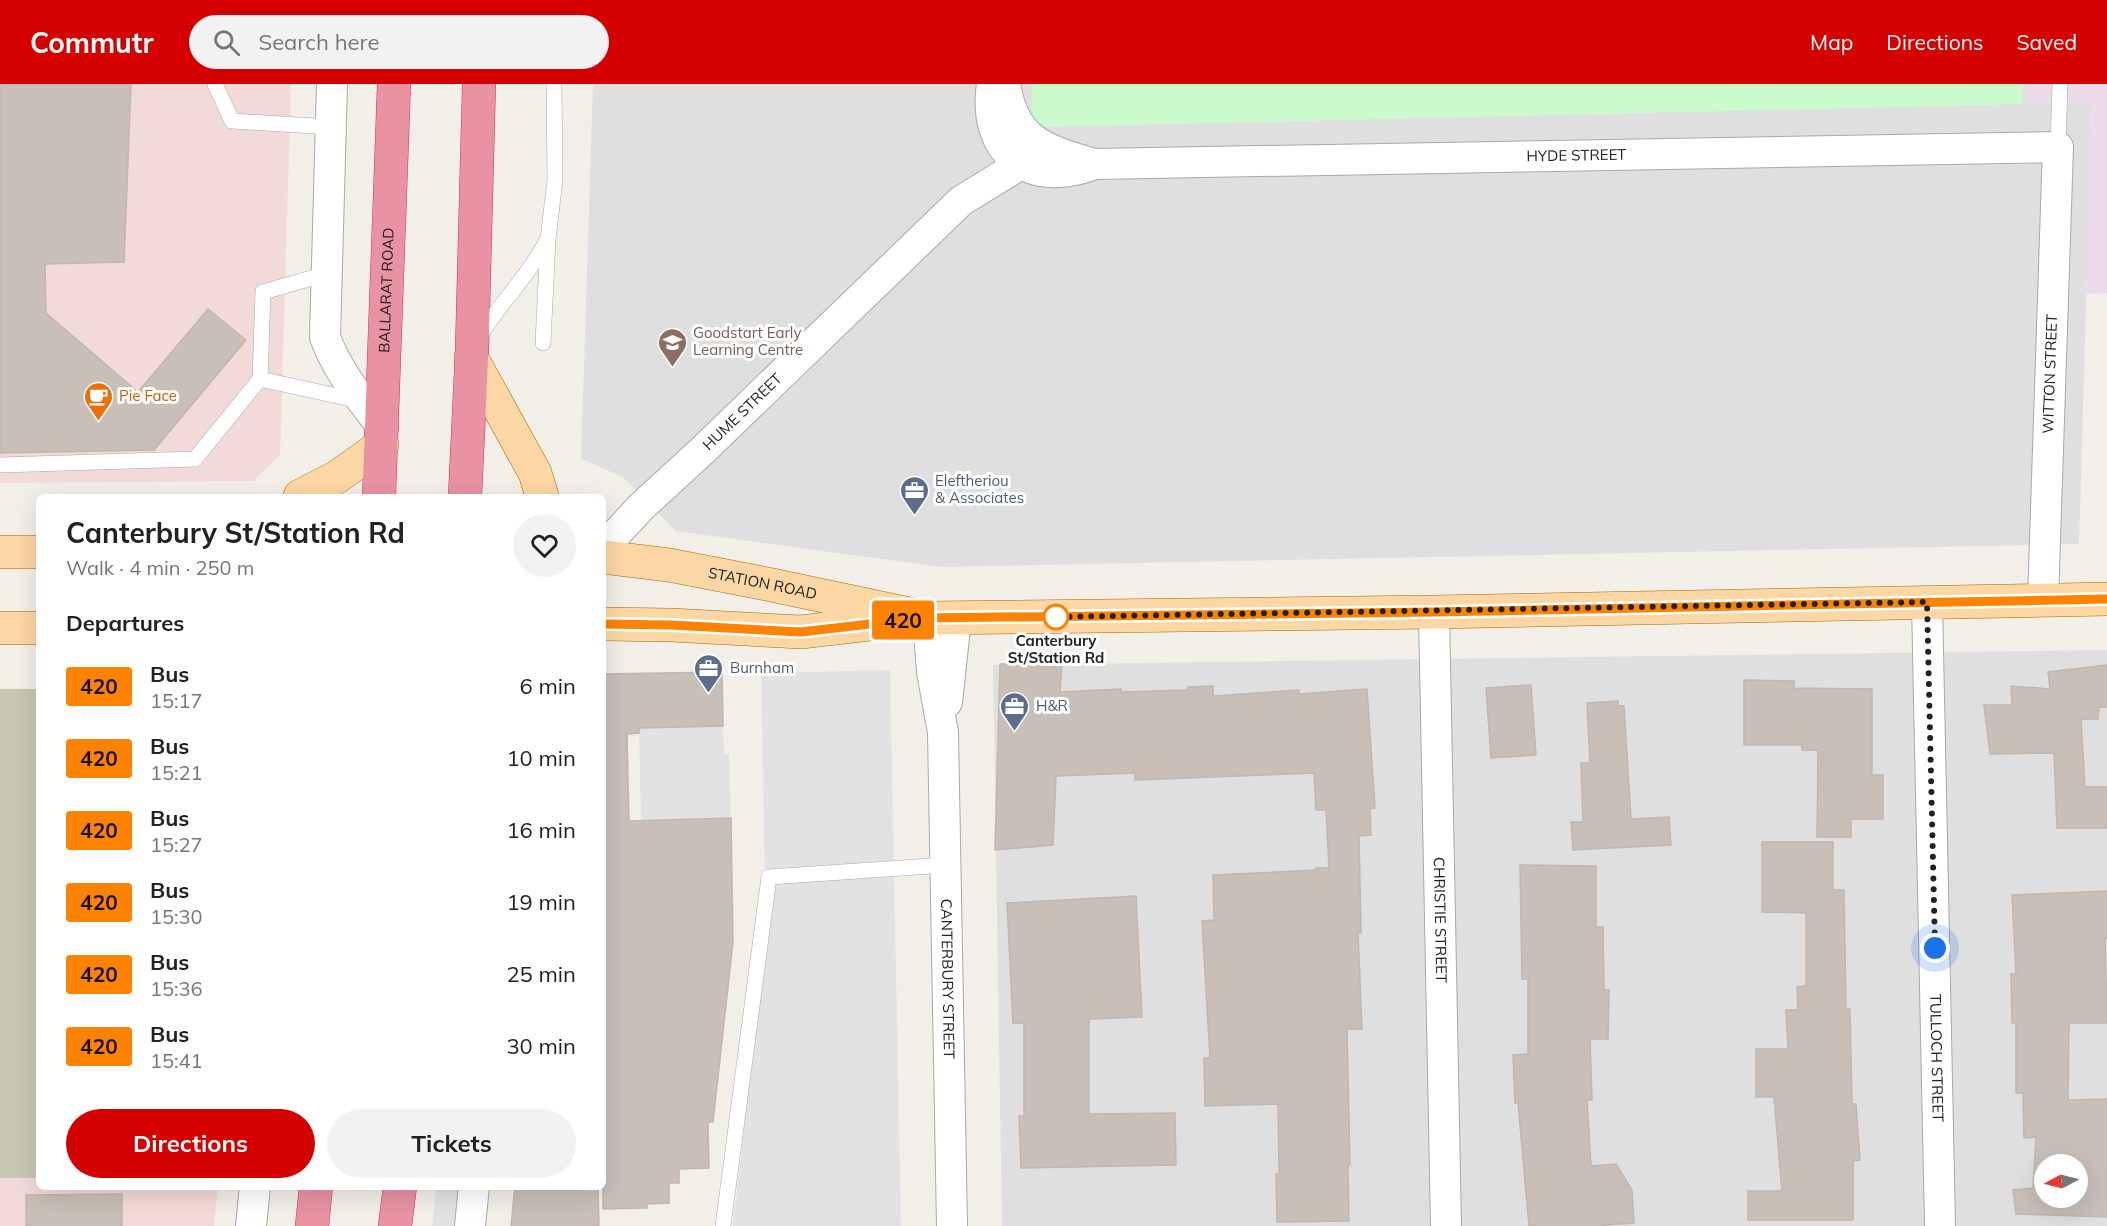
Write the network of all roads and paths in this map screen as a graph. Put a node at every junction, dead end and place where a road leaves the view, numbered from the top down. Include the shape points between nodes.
1 (215, 84) edge
2 (332, 84) edge
3 (394, 84) edge
4 (478, 84) edge
5 (555, 84) edge
6 (992, 84) edge
7 (1005, 84) edge
8 (2060, 84) edge
9 (331, 127) junction
10 (1027, 134) junction
11 (997, 138) junction
12 (2058, 147) junction
13 (1021, 164) junction
14 (1094, 164) junction
15 (961, 201) junction
16 (548, 239) junction
17 (326, 274) junction
18 (543, 343) dead end
19 (472, 353) junction
20 (261, 379) junction
21 (363, 402) junction
22 (382, 436) junction
23 (0, 465) edge
24 (304, 494) edge
25 (379, 494) edge
26 (465, 494) edge
27 (541, 494) edge
28 (606, 545) edge
29 (0, 552) edge
30 (36, 552) edge
31 (606, 556) edge
32 (2107, 599) edge
33 (2043, 600) junction
34 (1927, 602) junction
35 (1434, 612) junction
36 (935, 618) junction
37 (606, 624) edge
38 (0, 628) edge
39 (36, 628) edge
40 (945, 865) junction
41 (255, 1190) edge
42 (316, 1190) edge
43 (399, 1190) edge
44 (474, 1190) edge
45 (251, 1226) edge
46 (312, 1226) edge
47 (396, 1226) edge
48 (470, 1226) edge
49 (723, 1226) edge
50 (952, 1226) edge
51 (1446, 1226) edge
52 (1940, 1226) edge

1 - 9 lane via 232,122
2 - 9 street
3 - 22 highway, BALLARAT ROAD
4 - 19 highway
5 - 16 lane via 555,180
6 - 11 street via 990,117
7 - 10 street via 1014,114
8 - 12 lane
9 - 17 street
10 - 11 street
10 - 13 street
10 - 14 street, HYDE STREET via 1047,149
11 - 13 street
11 - 15 street, HUME STREET
12 - 14 street, HYDE STREET
12 - 33 street, WITTON STREET
13 - 14 street, HYDE STREET via 1052,173
13 - 15 street, HUME STREET
15 - 28 street, HUME STREET
16 - 18 lane
16 - 19 lane via 493,316
17 - 20 lane via 262,292
17 - 21 street via 325,337 332,356
19 - 26 highway
19 - 27 main road via 535,473
20 - 21 lane
20 - 23 lane via 195,459
21 - 22 street
22 - 24 main road via 336,477
22 - 25 highway, BALLARAT ROAD
29 - 30 main road
31 - 36 main road, STATION ROAD via 669,565
32 - 33 main road, STATION ROAD
33 - 34 main road, STATION ROAD
34 - 35 main road, STATION ROAD
34 - 52 street, TULLOCH STREET
35 - 36 main road, STATION ROAD
35 - 51 street, CHRISTIE STREET
36 - 37 main road, STATION ROAD via 801,632
36 - 40 street, CANTERBURY STREET via 951,671 943,732
38 - 39 main road
40 - 49 lane via 770,877
40 - 50 street, CANTERBURY STREET
41 - 45 street
42 - 46 highway
43 - 47 highway
44 - 48 street

